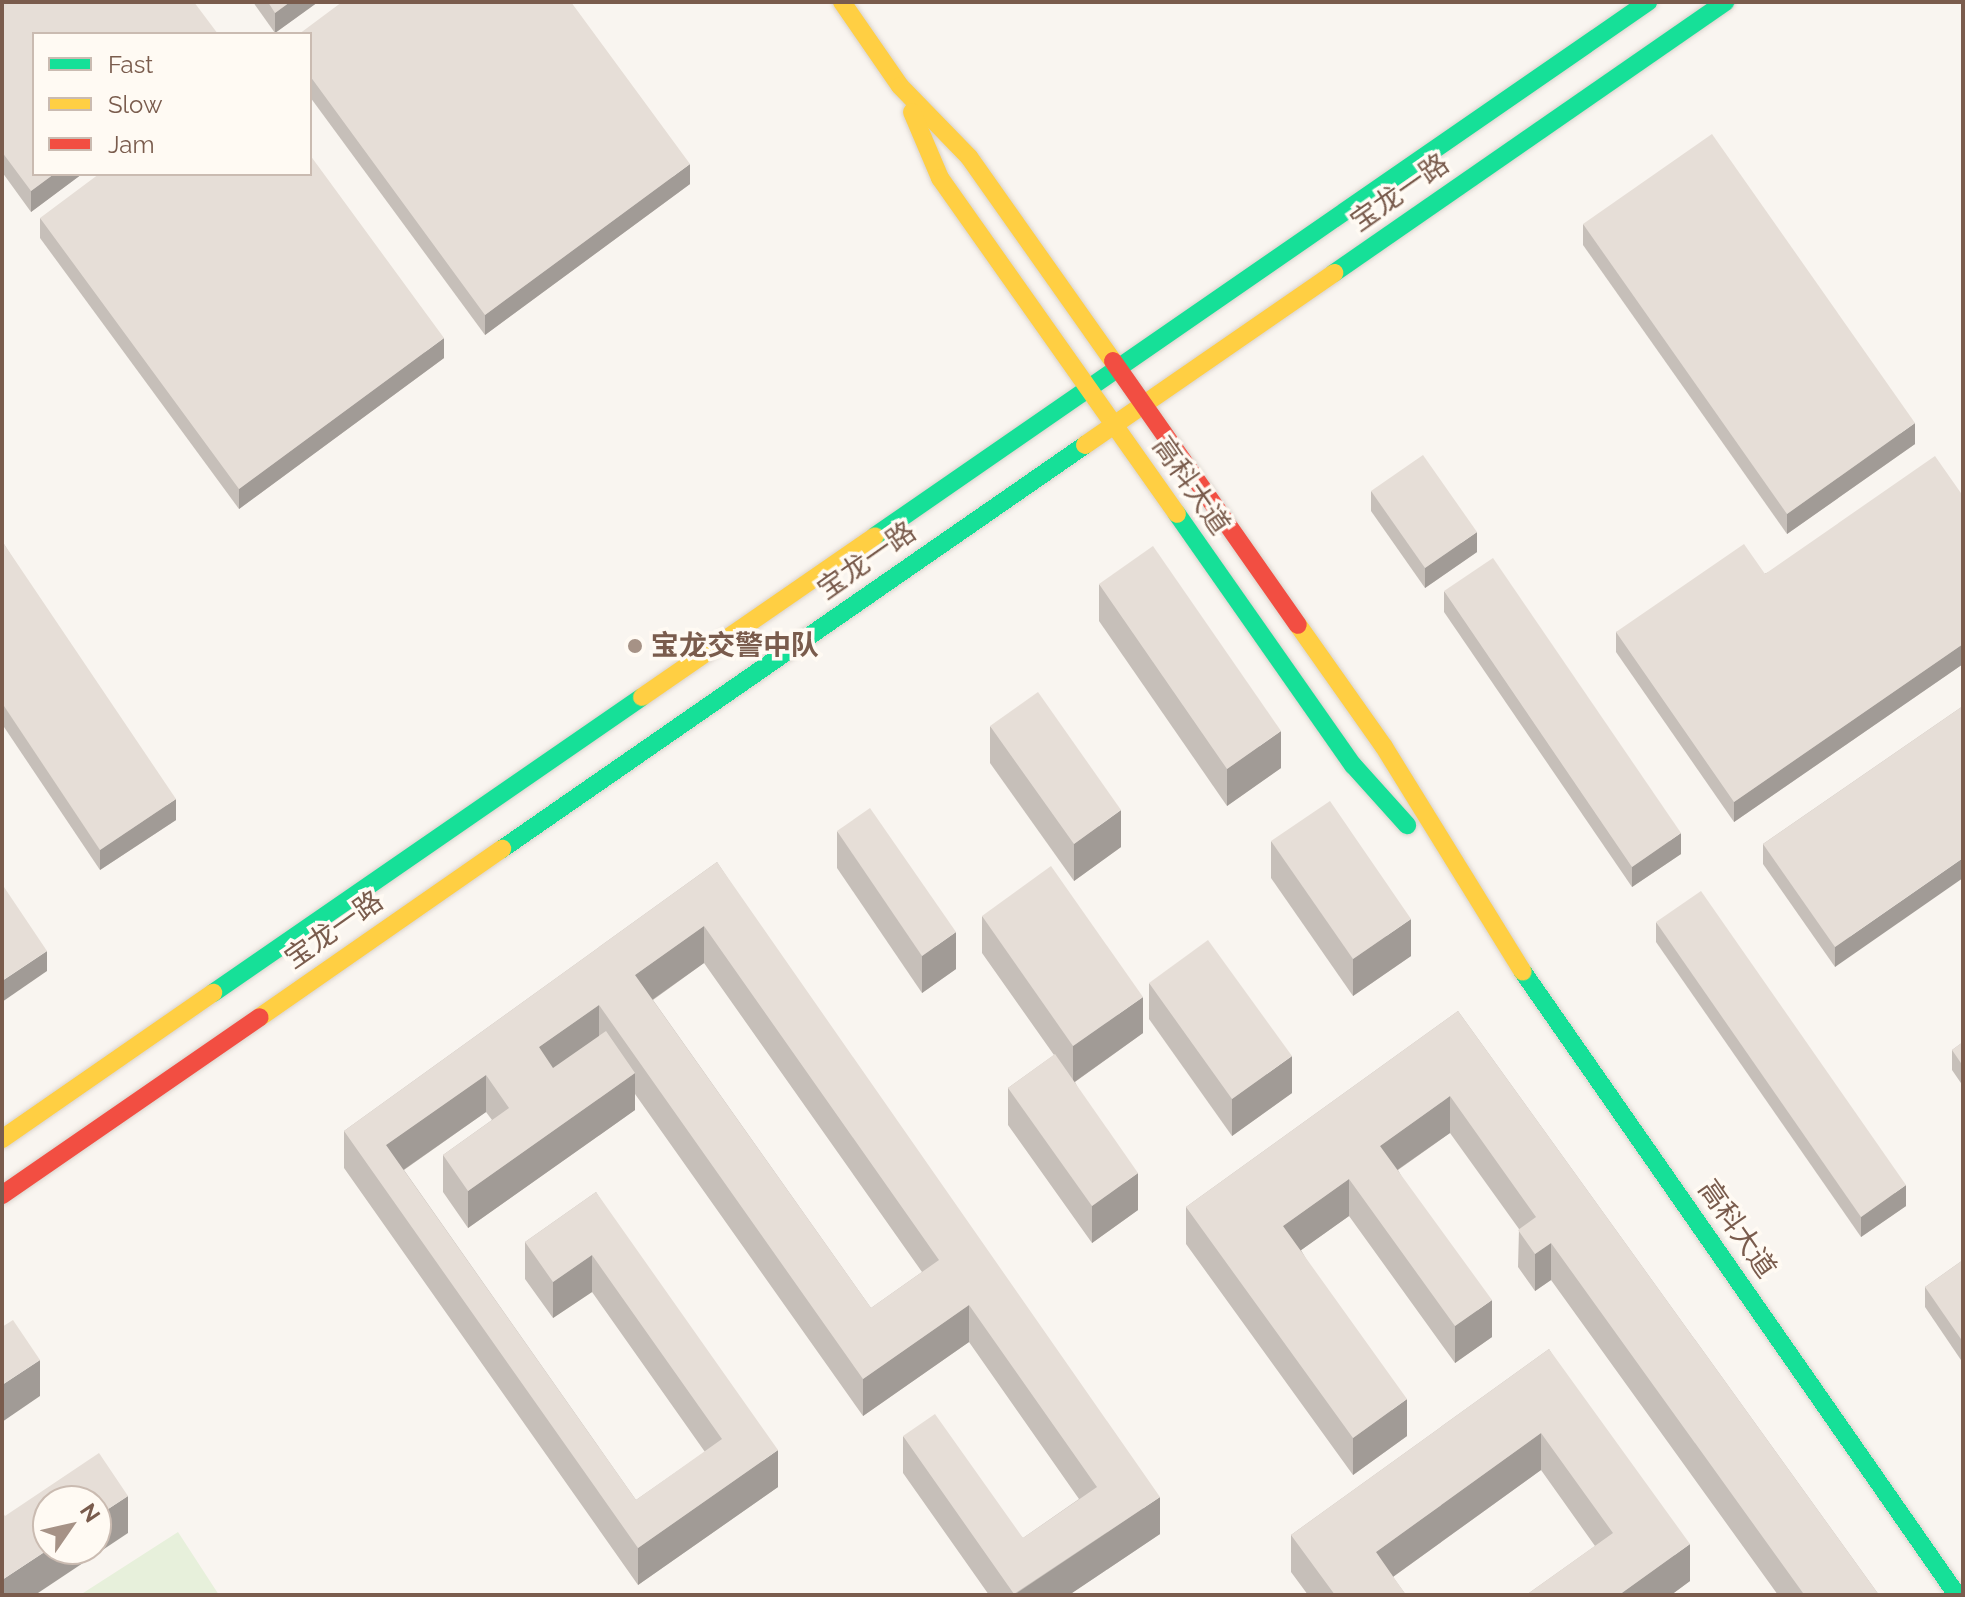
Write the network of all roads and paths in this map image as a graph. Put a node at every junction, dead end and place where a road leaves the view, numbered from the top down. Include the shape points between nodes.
1 (842, 2) edge
2 (1648, 2) edge
3 (1725, 2) edge
4 (900, 86) junction
5 (1117, 367) junction
6 (1088, 387) junction
7 (1143, 404) junction
8 (1114, 425) junction
9 (1470, 896) junction
10 (2, 1139) edge
11 (2, 1195) edge
12 (1957, 1595) edge

1 - 4 street, 高科大道
2 - 5 street, 宝龙一路
3 - 7 street, 宝龙一路
4 - 5 street, 高科大道 via 969,157
4 - 6 street, 高科大道 via 940,178
5 - 6 street, 宝龙一路
5 - 7 street, 高科大道
6 - 8 street, 高科大道
6 - 10 street, 宝龙一路
7 - 8 street, 宝龙一路
7 - 9 street, 高科大道 via 1384,747
8 - 9 street, 高科大道 via 1353,765
8 - 11 street, 宝龙一路
9 - 12 street, 高科大道

